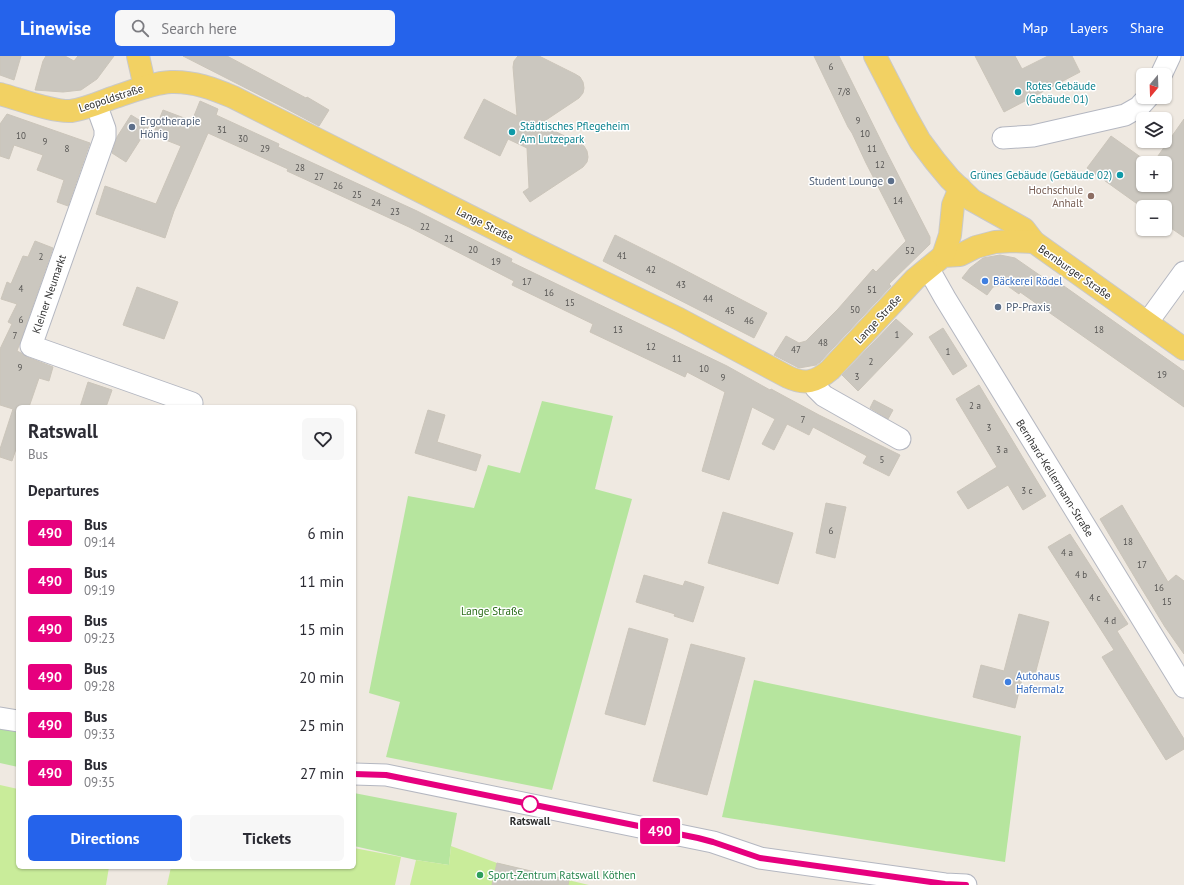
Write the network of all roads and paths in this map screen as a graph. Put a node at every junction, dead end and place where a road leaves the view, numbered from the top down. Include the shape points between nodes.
1 (138, 56) edge
2 (875, 56) edge
3 (1170, 56) edge
4 (1164, 68) edge
5 (149, 86) junction
6 (0, 94) edge
7 (96, 104) junction
8 (1140, 104) edge
9 (1003, 138) dead end
10 (960, 188) junction
11 (1034, 242) junction
12 (936, 262) junction
13 (1184, 272) edge
14 (1147, 323) junction
15 (1184, 349) edge
16 (812, 381) junction
17 (192, 402) dead end
18 (900, 439) dead end
19 (1184, 687) edge
20 (0, 718) edge
21 (16, 721) edge
22 (356, 774) edge
23 (966, 885) edge

1 - 5 main road
2 - 10 main road, Bernburger Straße via 920,141 935,162
3 - 4 street
5 - 7 main road, Leopoldstraße
5 - 16 main road, Lange Straße via 185,82 234,97 794,379
6 - 7 main road, Leopoldstraße via 62,110 77,110
7 - 17 street, Kleiner Neumarkt via 105,129 105,137 31,346
8 - 9 street via 1125,114 1033,136
10 - 11 main road, Bernburger Straße via 977,203 1024,230
10 - 12 main road via 953,205 950,235
11 - 12 main road via 995,242
11 - 14 main road, Bernburger Straße
12 - 16 main road, Lange Straße via 915,278 830,370
12 - 19 street, Bernhard-Kellermann-Straße via 949,305
13 - 14 street
14 - 15 main road, Bernburger Straße
16 - 18 street via 824,396
20 - 21 street
22 - 23 street via 386,775 698,838 760,858

